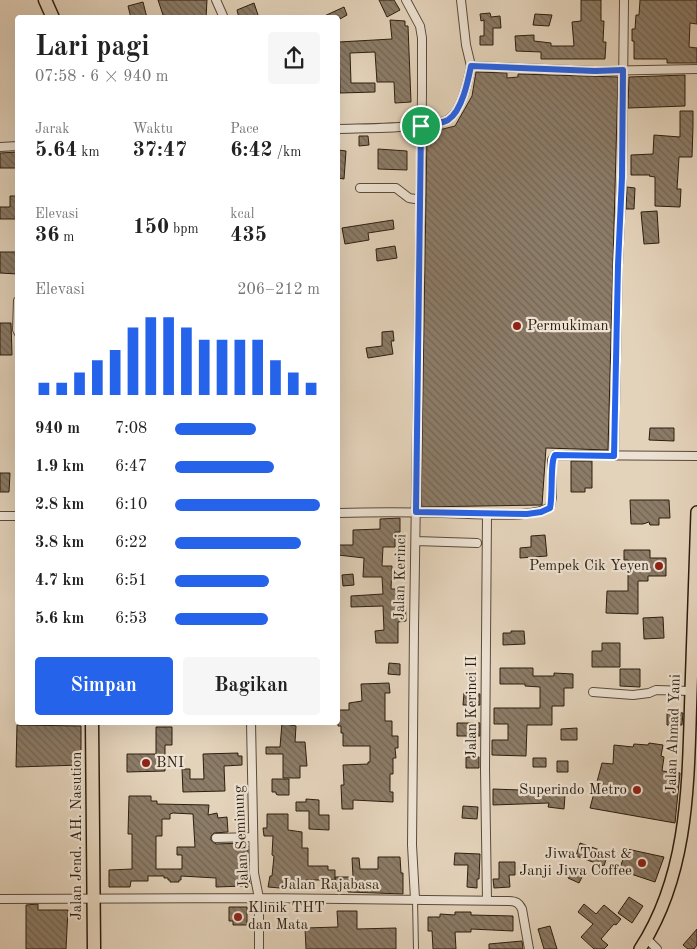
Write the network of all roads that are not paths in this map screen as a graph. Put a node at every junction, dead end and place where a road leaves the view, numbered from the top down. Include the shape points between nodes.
1 (44, 0) edge
2 (216, 0) edge
3 (406, 0) edge
4 (461, 0) edge
5 (624, 0) edge
6 (52, 15) edge
7 (223, 15) edge
8 (471, 66) junction
9 (623, 70) junction
10 (697, 70) edge
11 (421, 126) junction
12 (340, 129) edge
13 (15, 146) edge
14 (0, 147) edge
15 (360, 188) dead end
16 (421, 200) junction
17 (614, 456) junction
18 (697, 456) edge
19 (416, 512) junction
20 (697, 512) edge
21 (340, 513) edge
22 (487, 514) junction
23 (0, 516) edge
24 (15, 516) edge
25 (416, 541) junction
26 (477, 542) dead end
27 (691, 691) junction
28 (593, 692) dead end
29 (92, 725) edge
30 (252, 725) edge
31 (216, 838) dead end
32 (253, 838) junction
33 (259, 898) junction
34 (0, 899) edge
35 (94, 899) junction
36 (415, 899) junction
37 (487, 900) junction
38 (643, 944) edge
39 (94, 949) edge
40 (259, 949) edge
41 (416, 949) edge
42 (529, 949) edge
43 (657, 949) edge

1 - 6 highway
2 - 7 street
3 - 11 street, Jalan Kerinci via 420,26 422,38
4 - 8 street
5 - 9 street
8 - 9 street
8 - 11 street via 467,86 453,115 447,120
9 - 10 street
9 - 17 street
11 - 12 street
11 - 16 street, Jalan Kerinci
13 - 14 street
15 - 16 street via 396,188 409,198
16 - 19 street, Jalan Kerinci
17 - 18 street
17 - 22 street via 555,455 552,460 550,508 527,514
19 - 21 street
19 - 22 street
19 - 25 street, Jalan Kerinci
20 - 27 main road, Jalan Ahmad Yani
22 - 37 street, Jalan Kerinci II
23 - 24 street
25 - 26 street
25 - 36 street, Jalan Kerinci via 412,845
27 - 28 street via 656,690 633,695
27 - 38 main road, Jalan Ahmad Yani via 686,806 680,847 660,916
29 - 35 highway, Jalan Jend. AH. Nasution
30 - 32 street, Jalan Seminung
31 - 32 street
32 - 33 street, Jalan Seminung
33 - 35 street, Jalan Rajabasa
33 - 36 street, Jalan Rajabasa
33 - 40 street, Jalan Seminung
34 - 35 street, Jalan Rajabasa
35 - 39 highway, Jalan Jend. AH. Nasution
36 - 37 street, Jalan Rajabasa
36 - 41 lane, Jalan Kerinci
37 - 42 street, Jalan Rajabasa via 520,904
38 - 43 street

